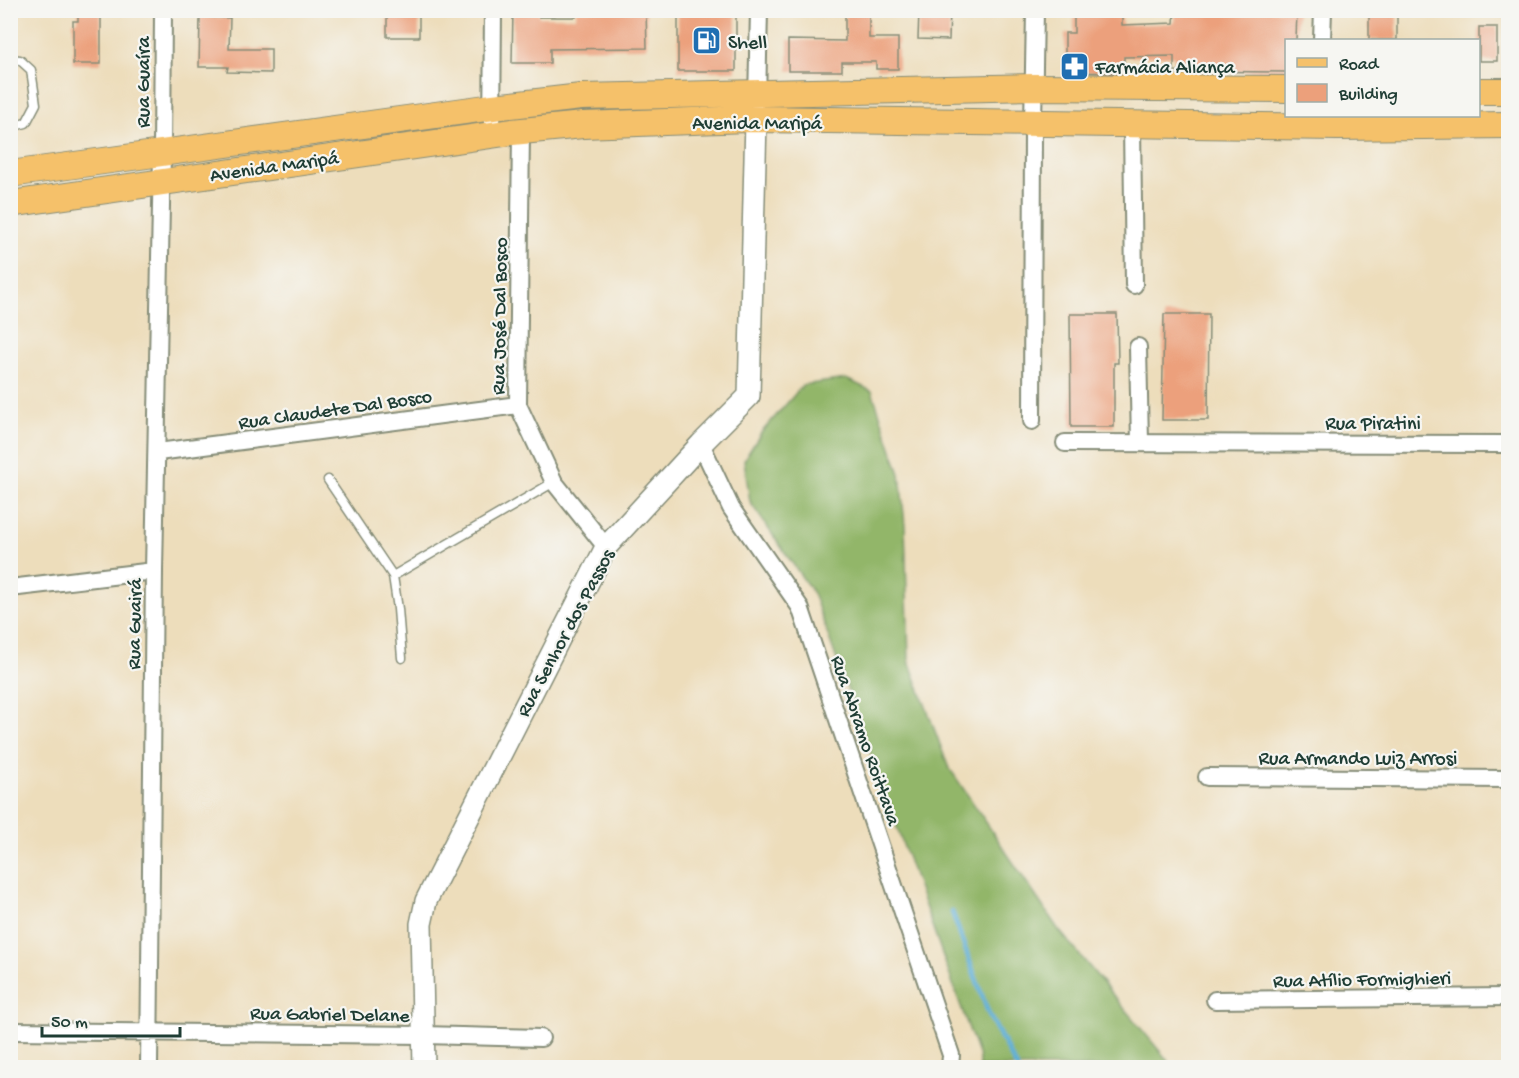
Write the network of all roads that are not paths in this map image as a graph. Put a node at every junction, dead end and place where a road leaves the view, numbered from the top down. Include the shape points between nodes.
1 (163, 10) edge
2 (493, 10) edge
3 (759, 10) edge
4 (1035, 10) edge
5 (1323, 10) edge
6 (1322, 39) edge
7 (10, 59) edge
8 (1033, 87) junction
9 (1285, 89) edge
10 (1480, 91) edge
11 (758, 92) junction
12 (1509, 92) edge
13 (521, 104) junction
14 (481, 109) junction
15 (756, 120) junction
16 (1319, 121) edge
17 (1032, 124) junction
18 (1132, 124) junction
19 (1509, 125) edge
20 (10, 127) edge
21 (521, 131) junction
22 (481, 136) junction
23 (162, 153) junction
24 (10, 174) edge
25 (162, 181) junction
26 (10, 204) edge
27 (1134, 285) dead end
28 (1138, 347) dead end
29 (518, 405) junction
30 (1032, 421) dead end
31 (1065, 443) dead end
32 (1140, 443) junction
33 (701, 444) junction
34 (1509, 444) edge
35 (158, 452) junction
36 (328, 480) dead end
37 (554, 482) junction
38 (606, 547) junction
39 (154, 571) junction
40 (393, 576) junction
41 (10, 588) edge
42 (402, 658) dead end
43 (1207, 777) dead end
44 (1509, 779) edge
45 (1509, 997) edge
46 (1215, 1000) dead end
47 (10, 1031) edge
48 (149, 1032) junction
49 (424, 1035) junction
50 (541, 1038) dead end
51 (149, 1068) edge
52 (424, 1068) edge
53 (950, 1068) edge

1 - 23 street, Rua Guaíra
2 - 14 street
3 - 11 street
4 - 8 street
5 - 6 street
7 - 20 lane via 20,60 31,70 36,104 26,123
8 - 9 main road, Avenida Maripá
8 - 11 main road, Avenida Maripá
8 - 17 main road via 1023,95 1023,108
10 - 12 main road
11 - 13 main road, Avenida Maripá via 581,97
11 - 15 main road via 742,104 743,112
11 - 15 main road via 772,100 771,112
13 - 14 main road, Avenida Maripá
13 - 21 main road via 514,112 514,122
14 - 22 main road
14 - 23 main road, Avenida Maripá
15 - 17 main road, Avenida Maripá
15 - 21 main road, Avenida Maripá via 583,125
15 - 33 street, Rua Senhor dos Passos via 749,396
16 - 18 main road, Avenida Maripá
16 - 19 main road, Avenida Maripá
17 - 18 main road, Avenida Maripá
17 - 30 street
18 - 27 street
21 - 22 main road, Avenida Maripá
21 - 29 street, Rua José Dal Bosco
22 - 25 main road, Avenida Maripá
23 - 24 main road, Avenida Maripá
23 - 25 street, Rua Guaíra
25 - 26 main road, Avenida Maripá
25 - 35 street, Rua Guairá
28 - 32 street
29 - 35 street, Rua Claudete Dal Bosco
29 - 37 street, Rua José Dal Bosco
31 - 32 street, Rua Piratini
32 - 34 street, Rua Piratini
33 - 38 street, Rua Senhor dos Passos
33 - 53 street, Rua Abramo Roittava via 731,508 800,606 951,1055
35 - 39 street, Rua Guairá
36 - 40 lane
37 - 38 street, Rua José Dal Bosco
37 - 40 lane
38 - 49 street, Rua Senhor dos Passos via 426,901 421,924
39 - 41 street
39 - 48 street, Rua Guairá
40 - 42 lane
43 - 44 street, Rua Armando Luiz Arrosi
45 - 46 street, Rua Atílio Formighieri
47 - 48 street, Rua Gabriel Delane
48 - 49 street, Rua Gabriel Delane
48 - 51 street, Rua Guairá
49 - 50 street, Rua Gabriel Delane
49 - 52 street, Rua Senhor dos Passos

